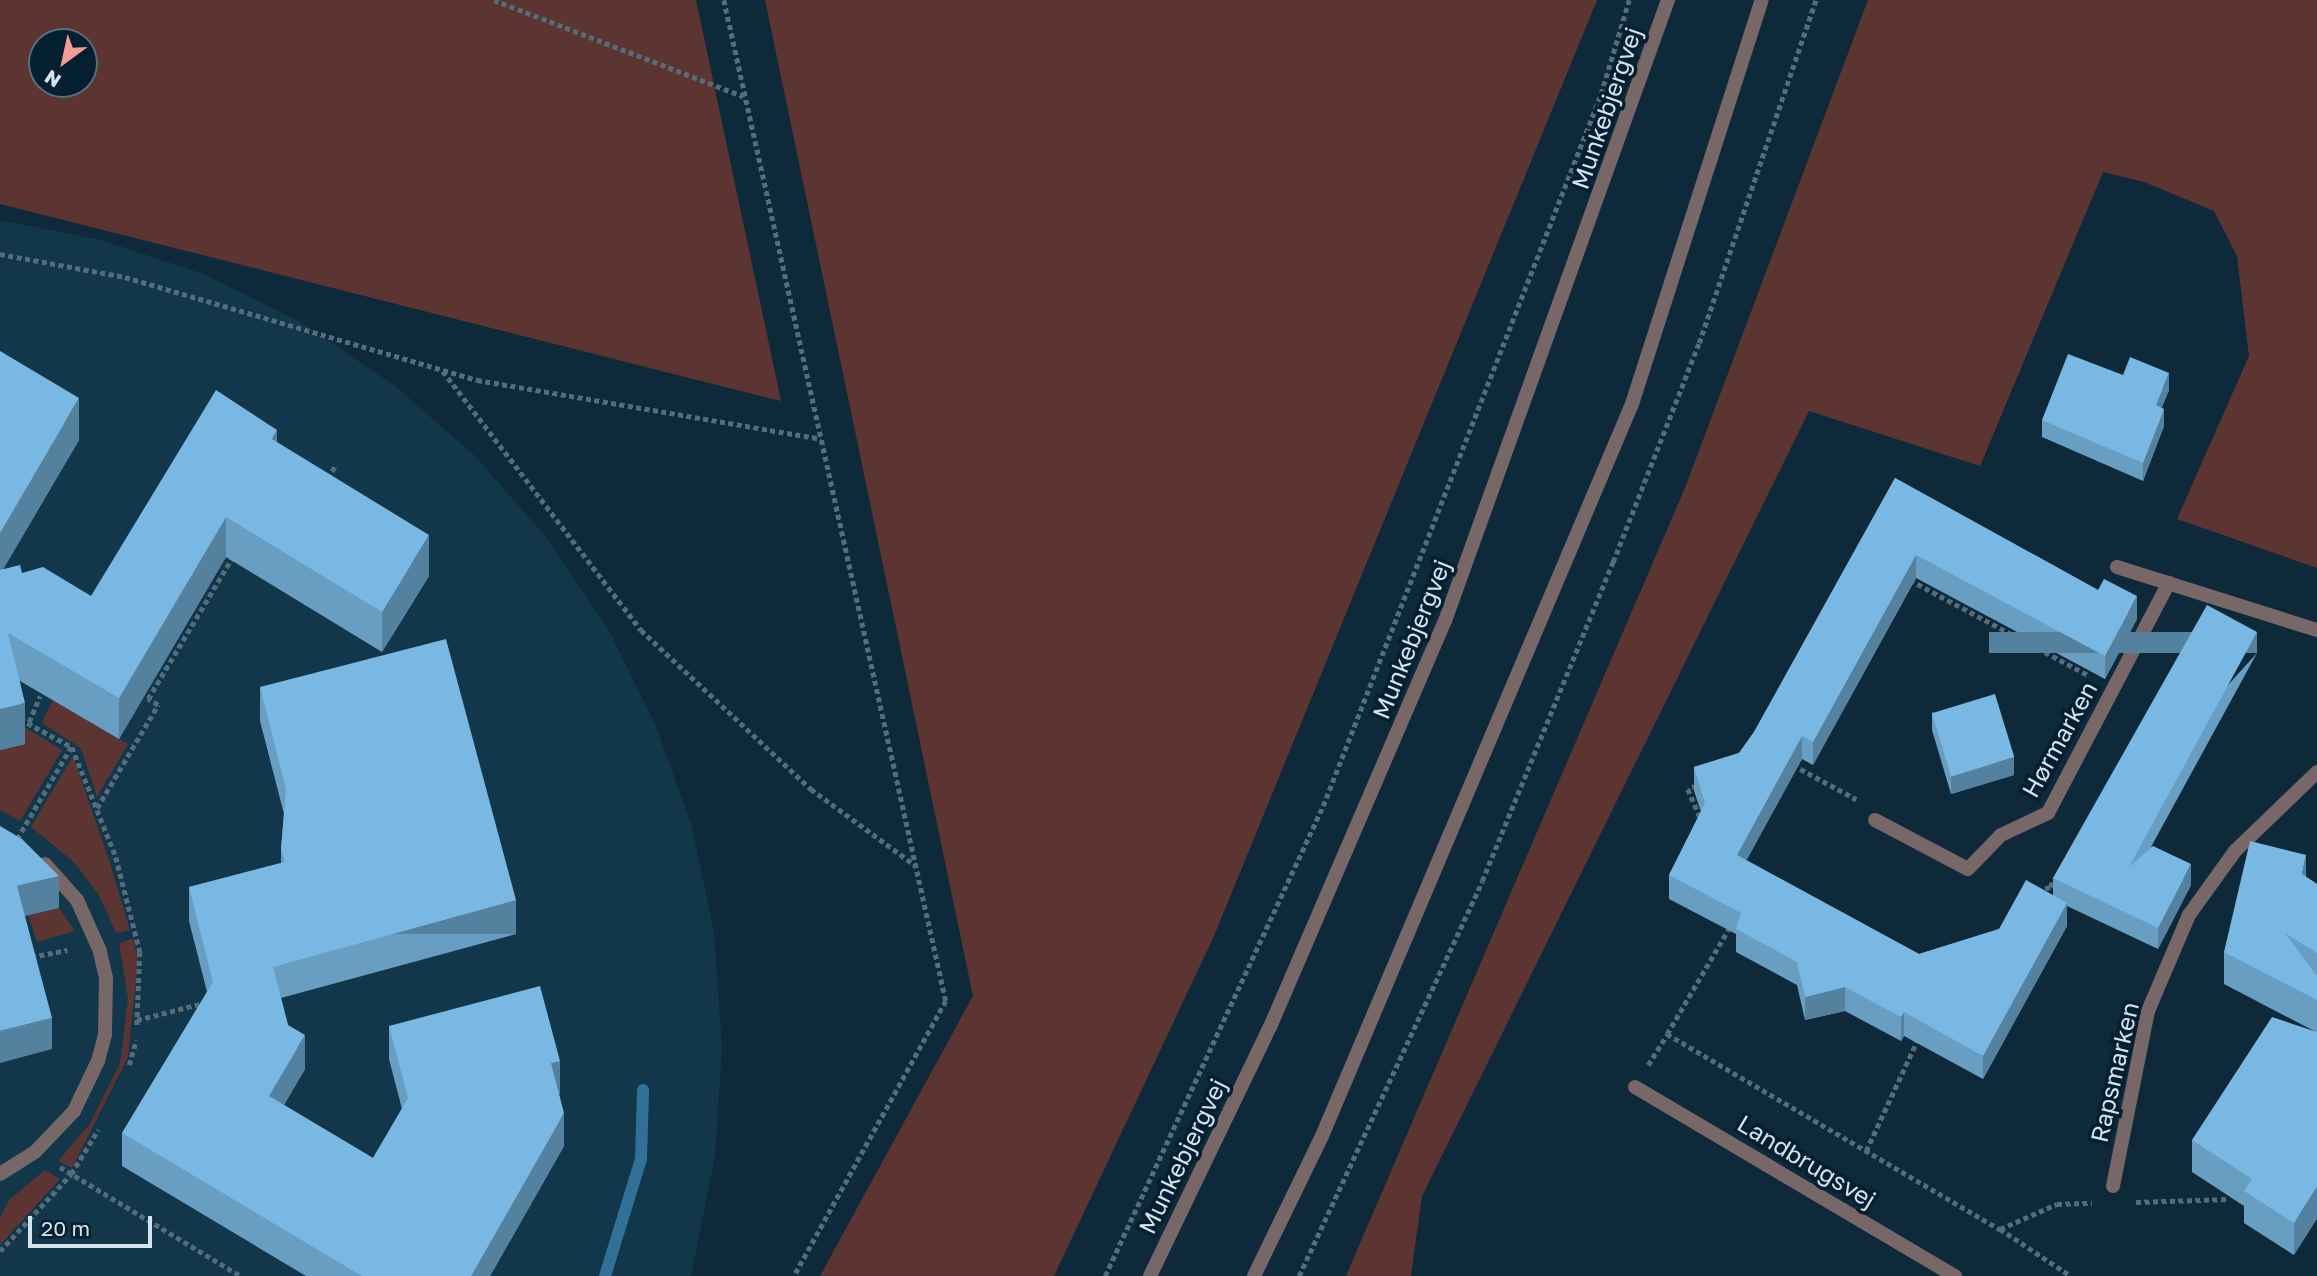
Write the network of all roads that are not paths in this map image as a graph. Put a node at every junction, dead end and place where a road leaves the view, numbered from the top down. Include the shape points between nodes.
1 (1668, 0) edge
2 (1762, 0) edge
3 (2117, 567) dead end
4 (2169, 583) junction
5 (2317, 630) edge
6 (2317, 772) edge
7 (1875, 820) road end
8 (16, 841) edge
9 (1634, 1087) road end
10 (0, 1174) edge
11 (2113, 1186) dead end
12 (1150, 1276) edge
13 (1254, 1276) edge
14 (1955, 1276) edge

1 - 12 street, Munkebjergvej via 1445,621 1270,1027
2 - 13 street via 1632,404 1322,1136
3 - 4 street
4 - 5 street
4 - 7 street, Hørmarken via 2048,813 2001,835 1968,869
6 - 11 street, Rapsmarken via 2235,851 2189,915 2148,1011
8 - 10 street via 40,858 77,900 97,942 106,978 105,1034 98,1061 74,1111 35,1152
9 - 14 street, Landbrugsvej

